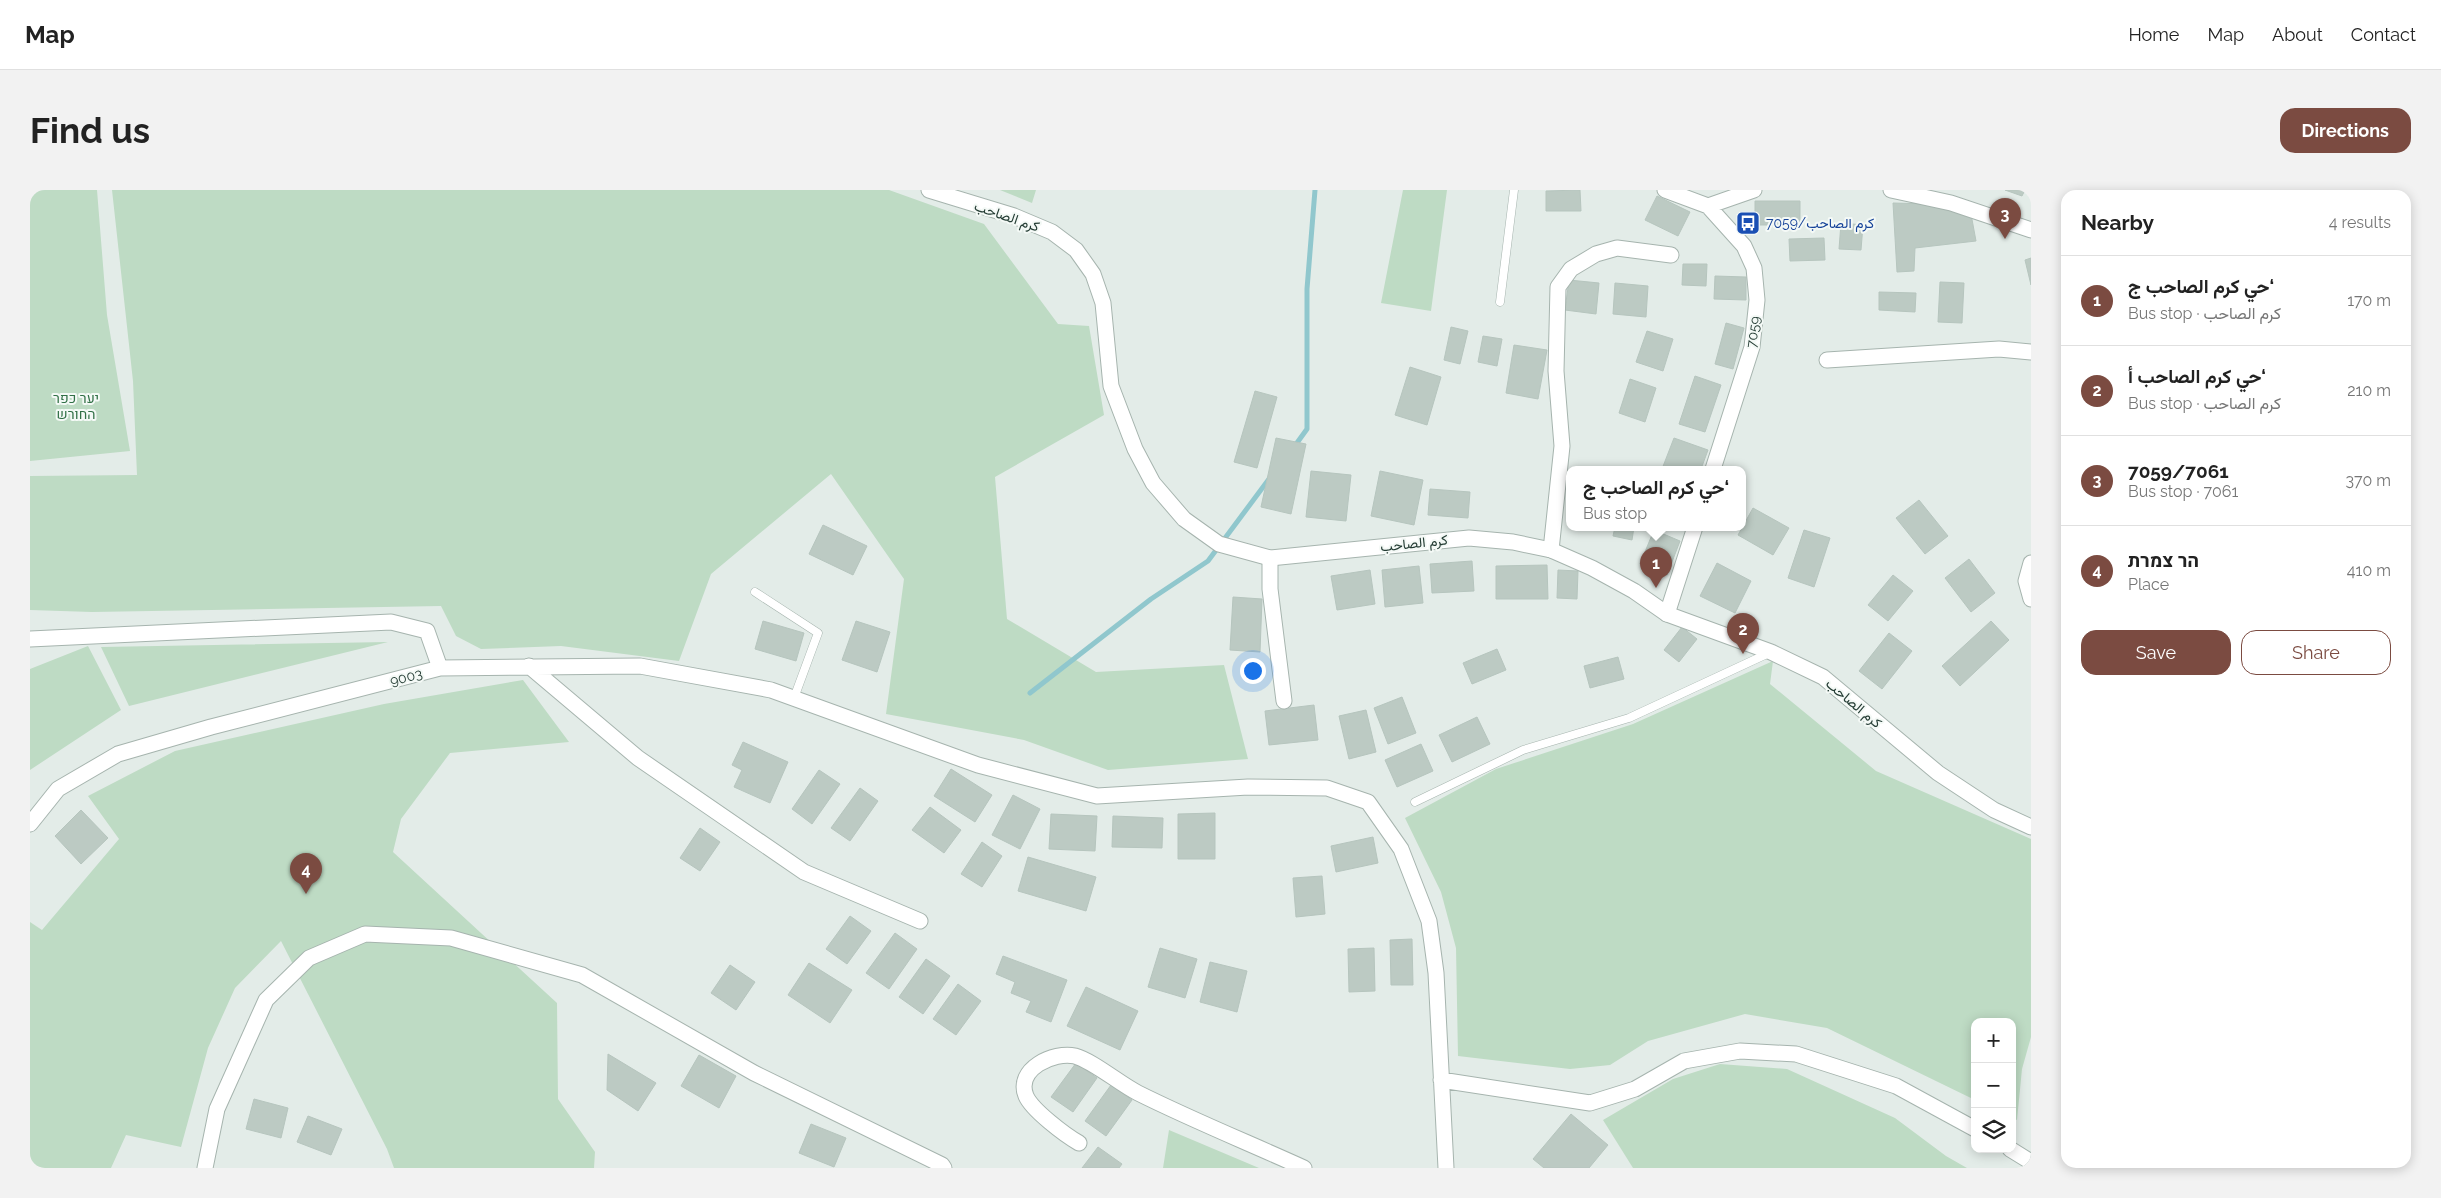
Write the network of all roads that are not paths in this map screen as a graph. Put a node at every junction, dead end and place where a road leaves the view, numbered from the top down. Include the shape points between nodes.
1 (929, 190) edge
2 (1514, 190) edge
3 (1664, 190) edge
4 (1754, 190) edge
5 (1891, 190) edge
6 (1708, 206) junction
7 (2031, 230) edge
8 (1671, 255) dead end
9 (1500, 302) dead end
10 (2031, 352) edge
11 (1827, 360) dead end
12 (1714, 466) edge
13 (1694, 531) edge
14 (1551, 550) junction
15 (1270, 558) junction
16 (2031, 563) edge
17 (755, 592) dead end
18 (2031, 599) edge
19 (1667, 614) junction
20 (30, 639) edge
21 (1771, 652) junction
22 (529, 666) junction
23 (440, 668) junction
24 (794, 698) junction
25 (1284, 700) dead end
26 (1415, 802) dead end
27 (30, 824) edge
28 (2031, 827) edge
29 (920, 921) dead end
30 (1441, 1080) junction
31 (1971, 1127) edge
32 (1079, 1144) dead end
33 (2016, 1153) edge
34 (2031, 1162) edge
35 (204, 1168) edge
36 (944, 1168) edge
37 (1304, 1168) edge
38 (1446, 1168) edge

1 - 15 street, كرم الصاحب via 1014,216 1052,232 1076,250 1093,274 1103,302 1111,386 1135,449 1153,484 1184,519 1218,544
2 - 9 lane
3 - 6 street
4 - 6 street
5 - 7 street via 1950,203
6 - 12 street, 7059 via 1744,246 1754,268 1757,300 1752,347
8 - 14 street via 1617,248 1596,254 1571,268 1558,287 1556,371 1562,446
10 - 11 street via 1999,349
13 - 19 street
14 - 15 street, كرم الصاحب via 1469,538
14 - 19 street, كرم الصاحب via 1634,591
15 - 25 street via 1270,590
16 - 18 street via 2026,581
17 - 24 lane via 818,633
19 - 21 street, كرم الصاحب
20 - 23 street, 9003 via 390,622 428,631
21 - 26 lane via 1629,718 1523,750
21 - 28 street, كرم الصاحب via 1823,677 1938,773 1994,810
22 - 23 street
22 - 24 street via 640,666 771,690
22 - 29 street via 638,758 804,872
23 - 27 street, 9003 via 118,754 58,789
24 - 30 street via 978,765 1097,796 1248,787 1328,788 1368,802 1401,849 1429,921 1436,973
30 - 31 street via 1590,1103 1635,1089 1684,1061 1740,1050 1796,1054 1896,1086
30 - 38 street
32 - 37 street via 1061,1132 1024,1094 1029,1074 1046,1058 1062,1054 1077,1057 1137,1093
33 - 34 street
35 - 36 street via 217,1109 266,1000 309,958 365,934 451,938 582,975 754,1073

